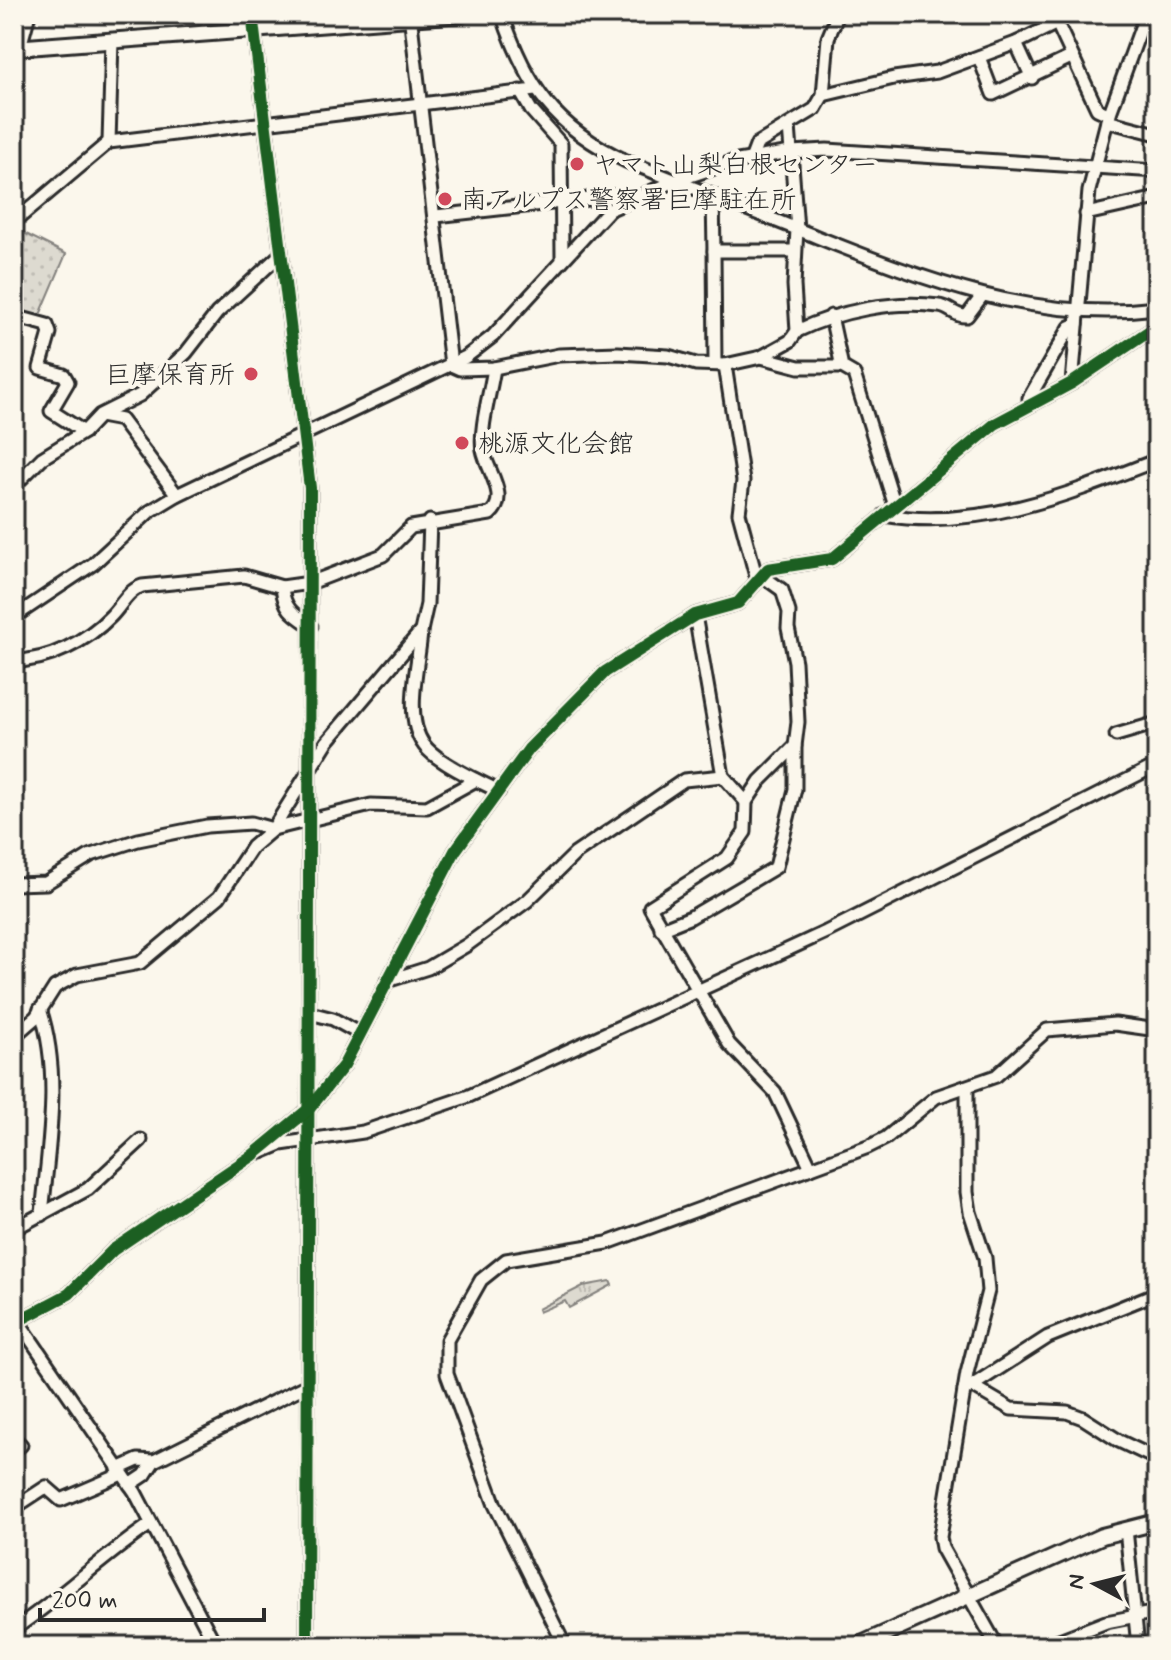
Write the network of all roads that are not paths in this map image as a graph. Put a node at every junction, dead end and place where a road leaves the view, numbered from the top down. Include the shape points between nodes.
1 (29, 14) edge
2 (462, 14) edge
3 (502, 14) edge
4 (838, 14) edge
5 (1152, 15) edge
6 (410, 16) edge
7 (1059, 18) edge
8 (253, 22) edge
9 (112, 40) junction
10 (1016, 43) junction
11 (17, 48) edge
12 (979, 57) junction
13 (1071, 57) junction
14 (1032, 78) junction
15 (535, 90) junction
16 (520, 91) junction
17 (823, 95) junction
18 (420, 101) junction
19 (1108, 118) junction
20 (264, 121) junction
21 (789, 126) junction
22 (1157, 134) edge
23 (109, 142) junction
24 (791, 152) junction
25 (752, 157) junction
26 (1095, 167) junction
27 (1157, 171) edge
28 (675, 181) junction
29 (713, 197) junction
30 (1157, 198) edge
31 (625, 200) junction
32 (564, 201) junction
33 (1086, 214) junction
34 (436, 216) junction
35 (14, 222) edge
36 (797, 229) junction
37 (714, 251) junction
38 (795, 251) junction
39 (281, 254) junction
40 (562, 258) junction
41 (982, 296) junction
42 (1157, 308) edge
43 (1078, 309) junction
44 (14, 316) edge
45 (831, 316) junction
46 (1077, 324) junction
47 (1157, 326) edge
48 (797, 331) junction
49 (761, 357) junction
50 (451, 365) junction
51 (720, 365) junction
52 (842, 367) junction
53 (494, 368) junction
54 (1072, 383) junction
55 (1029, 404) junction
56 (100, 415) junction
57 (84, 432) junction
58 (305, 435) junction
59 (1157, 460) edge
60 (14, 486) edge
61 (177, 495) junction
62 (895, 506) junction
63 (884, 515) junction
64 (430, 521) junction
65 (759, 577) junction
66 (310, 583) junction
67 (282, 587) junction
68 (695, 615) junction
69 (14, 617) edge
70 (311, 626) junction
71 (421, 631) junction
72 (14, 661) edge
73 (1157, 723) edge
74 (1116, 735) dead end
75 (795, 746) junction
76 (1157, 765) edge
77 (310, 766) junction
78 (723, 776) junction
79 (476, 780) junction
80 (499, 791) junction
81 (746, 802) junction
82 (311, 818) junction
83 (273, 829) junction
84 (14, 884) edge
85 (661, 929) junction
86 (387, 981) junction
87 (701, 990) junction
88 (40, 1009) junction
89 (310, 1013) junction
90 (1157, 1030) edge
91 (360, 1034) junction
92 (14, 1036) edge
93 (967, 1088) junction
94 (309, 1109) junction
95 (141, 1140) dead end
96 (308, 1141) junction
97 (252, 1156) junction
98 (811, 1168) junction
99 (42, 1215) junction
100 (14, 1229) edge
101 (1157, 1293) edge
102 (16, 1319) edge
103 (307, 1385) junction
104 (968, 1388) junction
105 (14, 1439) edge
106 (14, 1450) edge
107 (1157, 1459) edge
108 (154, 1461) junction
109 (123, 1476) junction
110 (14, 1508) edge
111 (1157, 1522) edge
112 (151, 1524) junction
113 (1126, 1529) junction
114 (970, 1598) junction
115 (1157, 1612) edge
116 (1134, 1616) junction
117 (14, 1629) edge
118 (216, 1646) edge
119 (307, 1646) edge
120 (565, 1646) edge
121 (857, 1646) edge
122 (997, 1646) edge
123 (1044, 1646) edge
124 (1138, 1646) edge

1 - 11 street
2 - 6 main road
3 - 15 street
4 - 17 street via 828,38
5 - 19 street
6 - 8 main road
6 - 18 street
7 - 10 street
7 - 13 street
8 - 9 main road
8 - 20 street
9 - 11 main road
9 - 23 street
10 - 12 street
10 - 14 street
12 - 14 street via 993,94
12 - 17 street via 937,72
13 - 14 street
13 - 19 street via 1097,109
15 - 16 street
15 - 28 street via 592,144
16 - 18 street
16 - 32 street via 561,144
17 - 21 street via 815,109
18 - 20 street
18 - 34 street
19 - 22 street
19 - 26 street
20 - 23 street
20 - 39 street
21 - 24 street
21 - 25 street via 757,144
23 - 35 street
24 - 25 street
24 - 26 street
24 - 36 street
25 - 28 street
26 - 27 street
26 - 33 street
28 - 29 street
28 - 31 street
29 - 36 street
29 - 37 street
30 - 33 street
31 - 32 street via 615,196
31 - 40 street via 595,222
32 - 34 street
32 - 40 street
33 - 43 street
34 - 50 street
36 - 38 street
36 - 41 street via 920,278
37 - 38 street
37 - 51 street
38 - 48 street
39 - 56 street via 217,313 167,372 140,395
39 - 58 street
40 - 50 street via 493,336
41 - 43 street
41 - 45 street via 967,316 943,306 893,305
42 - 43 street
43 - 46 street
44 - 57 street via 47,325 50,333 40,368 64,375 68,382 51,411
45 - 48 street
45 - 52 street
46 - 54 street
46 - 55 street via 1070,327
47 - 54 street
48 - 49 street via 790,341
49 - 51 street
49 - 52 street via 799,367
50 - 53 street
50 - 58 street
51 - 53 street via 618,353 559,355
51 - 65 street via 743,481 739,513
52 - 62 street via 854,374
53 - 64 street via 482,448 499,497 496,508 490,514
54 - 55 street
55 - 62 street via 954,455
56 - 57 street
56 - 61 street via 121,420
57 - 60 street via 50,452
58 - 61 street
58 - 66 street
59 - 63 street via 1052,501 939,520
61 - 69 street via 149,512 93,564
62 - 63 street
63 - 65 street via 832,559 768,569
64 - 66 street via 411,527 383,555
64 - 71 street
65 - 68 street via 738,603
65 - 75 street via 782,590 789,612 798,722
66 - 67 street
66 - 70 street
67 - 70 street via 289,611
67 - 72 street via 244,576 142,586 131,590 109,618 81,639 45,657
68 - 78 street
68 - 80 street via 605,672 529,749
70 - 77 street
71 - 77 street
71 - 79 street via 413,716 424,745
73 - 74 street
75 - 81 street
75 - 85 street via 795,789 776,867
76 - 87 street
77 - 82 street
77 - 83 street
78 - 81 street
78 - 86 street via 684,780 575,854 527,901 467,945 428,968
79 - 80 street
79 - 82 street via 427,807 371,805
80 - 86 street via 455,851
81 - 85 street via 745,832 727,858 650,907
82 - 83 street
82 - 89 street
83 - 84 street via 251,823 207,826 138,840 91,855 46,883
83 - 88 street via 252,847 219,897 178,934 140,963 77,975 55,987
85 - 87 street
86 - 91 street
87 - 96 street via 469,1096 363,1132
87 - 98 street via 729,1044 775,1092
88 - 92 street
88 - 99 street via 53,1077
89 - 91 street
89 - 94 street
90 - 93 street via 1115,1024 1047,1030 996,1076
91 - 94 street via 344,1065
93 - 98 street via 936,1097 886,1138
93 - 104 street via 967,1192 988,1291
94 - 96 street
94 - 97 street
95 - 99 street via 88,1189
96 - 97 street via 281,1144
96 - 103 street
97 - 102 street via 113,1250 69,1294
98 - 120 street via 607,1243 506,1260 481,1280 453,1326 445,1358 455,1399 495,1505
99 - 100 street
101 - 104 street via 1048,1337
102 - 109 street
103 - 108 street
103 - 119 street
104 - 107 street via 1011,1409 1083,1418
104 - 114 street via 940,1537
105 - 106 street via 21,1445
108 - 109 street via 138,1460
108 - 109 street via 145,1475
109 - 110 street via 61,1500 46,1487
109 - 112 street
111 - 113 main road
112 - 117 street
112 - 118 street
113 - 114 main road
113 - 116 street
114 - 121 main road
114 - 122 street
115 - 116 street
116 - 123 street
116 - 124 street

